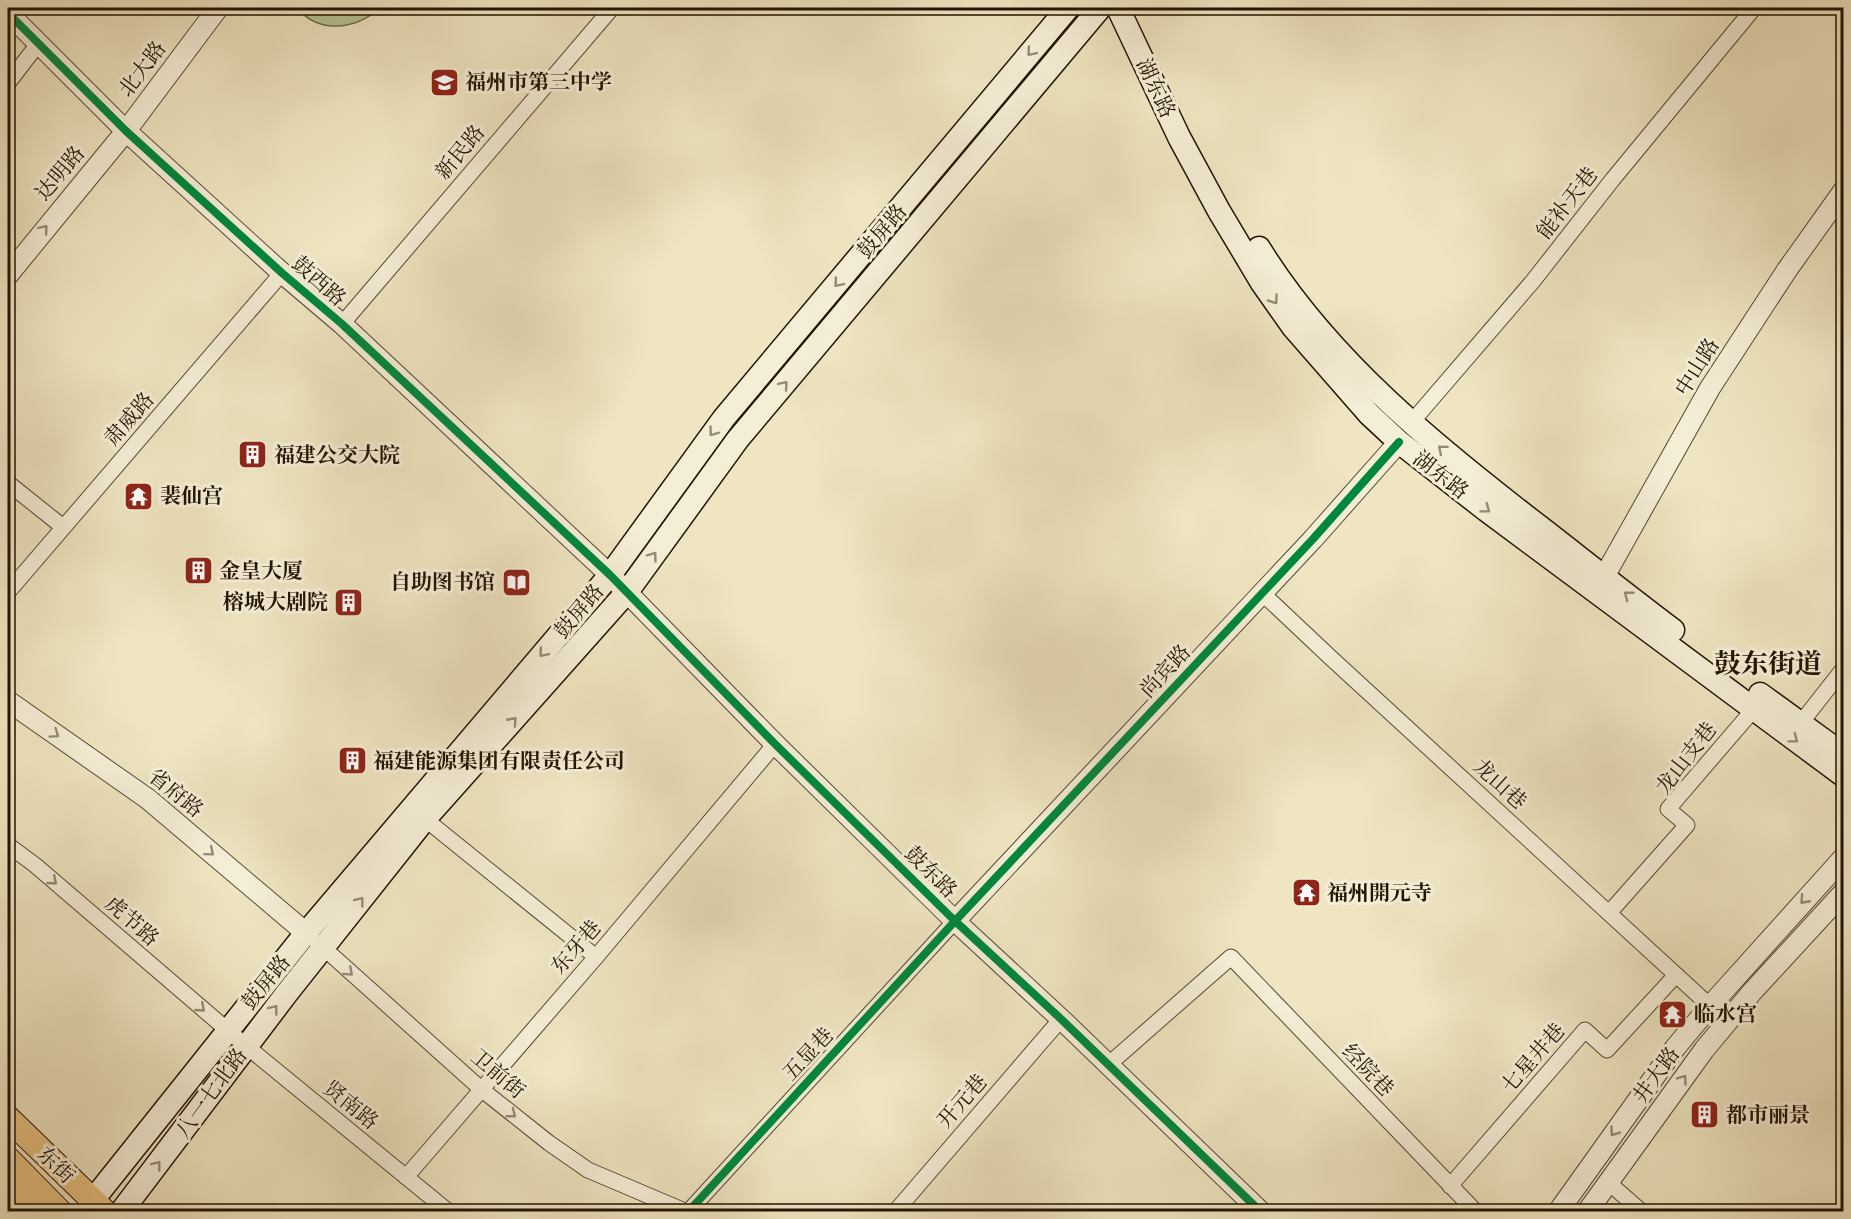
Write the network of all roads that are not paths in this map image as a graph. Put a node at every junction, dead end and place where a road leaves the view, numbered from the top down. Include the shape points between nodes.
1 (218, 8) edge
2 (612, 8) edge
3 (1068, 8) edge
4 (1100, 8) edge
5 (1118, 8) edge
6 (1132, 8) edge
7 (1754, 8) edge
8 (8, 13) edge
9 (38, 44) junction
10 (8, 83) edge
11 (126, 131) junction
12 (1844, 190) edge
13 (282, 273) junction
14 (8, 275) edge
15 (342, 324) junction
16 (1411, 423) junction
17 (1399, 442) junction
18 (8, 483) edge
19 (63, 527) junction
20 (610, 575) junction
21 (1605, 577) junction
22 (8, 592) edge
23 (627, 592) junction
24 (1262, 593) junction
25 (1844, 668) edge
26 (8, 701) edge
27 (1754, 709) junction
28 (1800, 724) junction
29 (775, 744) junction
30 (1844, 755) edge
31 (1844, 776) edge
32 (425, 819) junction
33 (8, 845) edge
34 (1844, 857) edge
35 (1844, 892) edge
36 (1609, 913) junction
37 (955, 921) junction
38 (306, 933) junction
39 (323, 947) junction
40 (596, 957) junction
41 (1676, 975) junction
42 (1710, 1006) junction
43 (1061, 1019) junction
44 (228, 1030) junction
45 (246, 1046) junction
46 (1108, 1065) junction
47 (481, 1089) junction
48 (8, 1118) edge
49 (8, 1159) edge
50 (8, 1168) edge
51 (406, 1177) junction
52 (1608, 1182) junction
53 (1450, 1186) junction
54 (95, 1208) edge
55 (26, 1212) edge
56 (60, 1212) edge
57 (121, 1212) edge
58 (449, 1212) edge
59 (688, 1212) edge
60 (895, 1212) edge
61 (1261, 1212) edge
62 (1476, 1212) edge
63 (1558, 1212) edge
64 (1587, 1212) edge
65 (1642, 1212) edge

1 - 11 street, 北大路
2 - 15 street, 新民路
3 -> 20 main road, 鼓屏路 via 724,418
23 -> 4 main road, 鼓屏路 via 738,439
5 -> 17 main road, 湖东路 via 1179,137 1262,283 1340,382
6 - 16 main road, 湖东路 via 1196,137 1277,277 1307,316
7 - 16 street, 能补天巷 via 1533,281
8 - 9 street, 鼓西路
9 - 10 street
9 - 11 street, 鼓西路
11 - 13 street, 鼓西路
14 -> 11 street, 达明路
12 - 21 street, 中山路 via 1710,388
13 - 15 street, 鼓西路
13 - 19 street, 肃威路
15 - 20 street, 鼓西路
21 -> 16 main road, 湖东路
17 - 24 street, 尚宾路
17 -> 27 main road, 湖东路
18 - 19 street
19 - 22 street, 肃威路
20 - 23 street, 鼓东路
20 -> 38 main road, 鼓屏路
28 -> 21 main road, 湖东路
23 - 29 street, 鼓东路
32 -> 23 main road, 鼓屏路
24 - 36 street, 龙山巷
24 - 37 street, 尚宾路
25 - 28 street
26 -> 38 street, 省府路 via 148,799
27 -> 31 main road, 湖东路
27 - 36 street, 龙山支巷 via 1668,809 1687,825
28 - 30 main road, 湖东路
29 - 37 street, 鼓东路
29 - 40 street, 东牙巷
39 -> 32 main road, 鼓屏路
32 - 40 street
33 -> 44 street, 虎节路
34 -> 42 street
52 -> 35 street, 井大路 via 1708,1045
36 - 41 street, 龙山巷
37 - 43 street, 鼓东路
37 - 59 street, 五显巷
38 - 39 street, 卫前街
38 - 44 main road, 鼓屏路
45 -> 39 main road, 八一七北路
39 -> 47 street, 卫前街
40 - 47 street, 东牙巷
41 - 42 street, 龙山巷
41 - 53 street, 七星井巷 via 1607,1050 1585,1030
42 -> 63 street via 1627,1112
43 - 46 street, 鼓东路
43 - 60 street, 开元巷
44 - 45 street, 贤南路
44 - 54 main road, 鼓屏路
45 - 51 street, 贤南路
57 -> 45 main road, 八一七北路
46 - 53 street, 经院巷 via 1230,957
46 - 61 street, 鼓东路
47 - 51 street, 东牙巷
47 -> 59 street, 卫前街 via 588,1170
48 - 54 main road, 东街
49 - 56 main road
50 - 55 main road
51 - 58 street, 贤南路
52 - 64 street, 井大路
52 - 65 street
53 - 62 street, 经院巷

